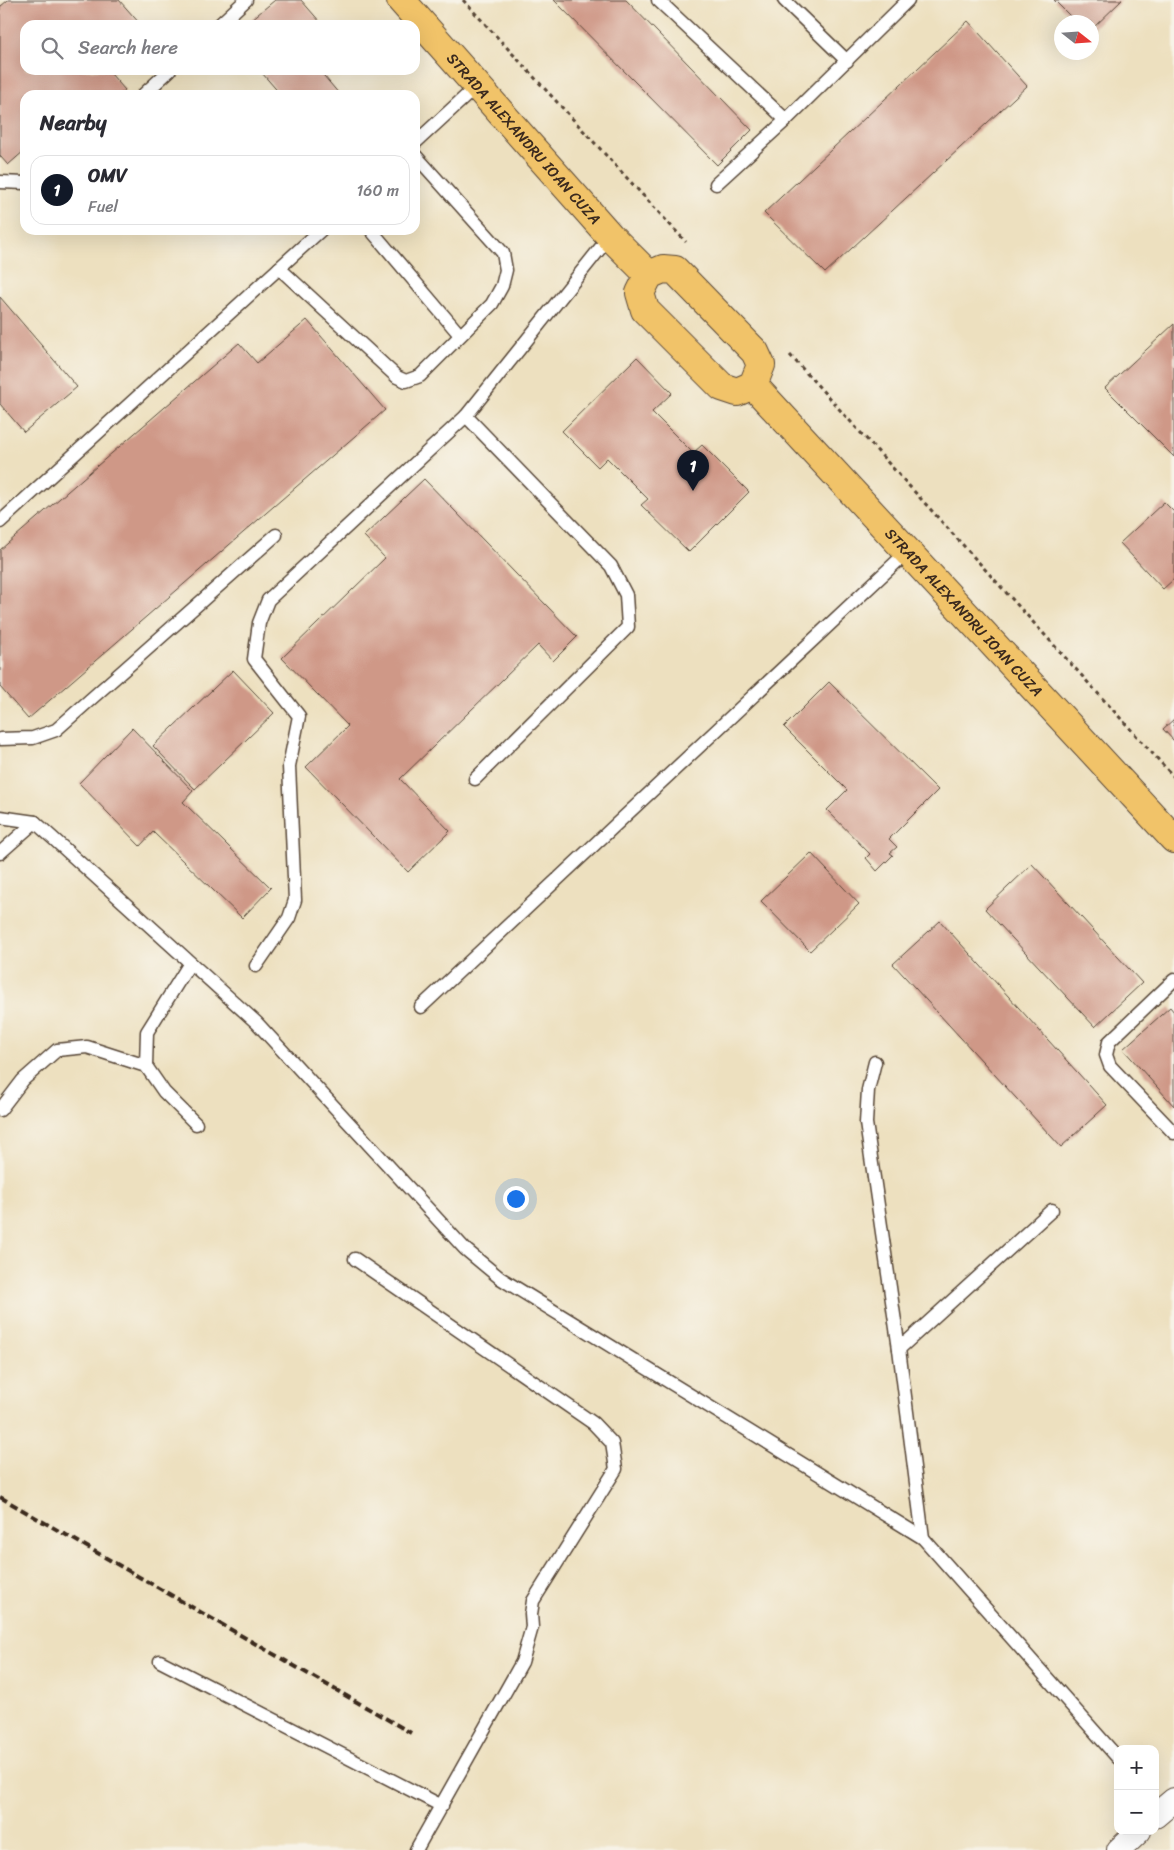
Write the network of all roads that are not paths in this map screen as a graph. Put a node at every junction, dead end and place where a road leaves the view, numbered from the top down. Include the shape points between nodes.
1 (246, 0) edge
2 (401, 0) edge
3 (658, 0) edge
4 (784, 0) edge
5 (908, 0) edge
6 (224, 20) edge
7 (419, 20) edge
8 (420, 21) edge
9 (847, 61) junction
10 (165, 75) edge
11 (478, 85) junction
12 (148, 90) edge
13 (786, 120) junction
14 (420, 138) edge
15 (420, 161) edge
16 (0, 182) edge
17 (20, 183) edge
18 (716, 184) dead end
19 (315, 235) edge
20 (375, 235) edge
21 (610, 236) junction
22 (279, 268) junction
23 (649, 275) junction
24 (460, 336) junction
25 (753, 385) junction
26 (466, 416) junction
27 (0, 522) edge
28 (276, 535) dead end
29 (907, 552) junction
30 (0, 739) edge
31 (475, 779) dead end
32 (0, 816) edge
33 (35, 822) junction
34 (1174, 839) edge
35 (0, 853) edge
36 (190, 963) junction
37 (256, 966) dead end
38 (1174, 980) edge
39 (421, 1007) dead end
40 (875, 1062) dead end
41 (146, 1066) junction
42 (0, 1110) edge
43 (196, 1124) dead end
44 (1174, 1133) edge
45 (1052, 1210) dead end
46 (355, 1259) dead end
47 (899, 1349) junction
48 (923, 1538) junction
49 (160, 1661) dead end
50 (1114, 1753) edge
51 (442, 1806) junction
52 (1135, 1835) edge
53 (416, 1850) edge
54 (1119, 1850) edge

1 - 6 lane
2 - 7 main road, STRADA ALEXANDRU IOAN CUZA
3 - 13 lane
4 - 9 lane
5 - 9 lane
8 - 11 main road, STRADA ALEXANDRU IOAN CUZA
9 - 13 lane
10 - 12 lane
11 - 14 lane
11 - 21 main road, STRADA ALEXANDRU IOAN CUZA
13 - 18 lane
15 - 24 lane via 503,253 506,270 502,286 492,304
16 - 17 lane
19 - 22 lane
20 - 24 lane
21 - 23 main road, STRADA ALEXANDRU IOAN CUZA
21 - 26 lane
22 - 24 lane via 397,377 406,381 420,376
22 - 27 lane
23 - 25 main road via 663,269 675,270 755,352 761,365
23 - 25 main road via 640,293 645,310 722,387 737,392
25 - 29 main road, STRADA ALEXANDRU IOAN CUZA
26 - 31 lane via 611,566 626,595 628,627
26 - 37 lane via 268,600 259,623 254,659 299,716 289,766 295,900 289,918
28 - 30 lane via 56,730 33,738
29 - 34 main road, STRADA ALEXANDRU IOAN CUZA
29 - 39 lane
32 - 33 lane
33 - 35 lane
33 - 36 lane
36 - 41 lane via 147,1032
36 - 48 lane via 257,1023 465,1248 500,1278
38 - 44 lane via 1109,1042 1106,1055 1110,1066
40 - 47 lane via 868,1090 866,1124
41 - 42 lane via 87,1047 57,1050 23,1080
41 - 43 lane via 164,1092
45 - 47 lane
46 - 51 lane via 593,1423 612,1443 616,1469 533,1601 532,1628 522,1662
47 - 48 lane
48 - 50 lane
49 - 51 lane
51 - 53 lane
52 - 54 street

